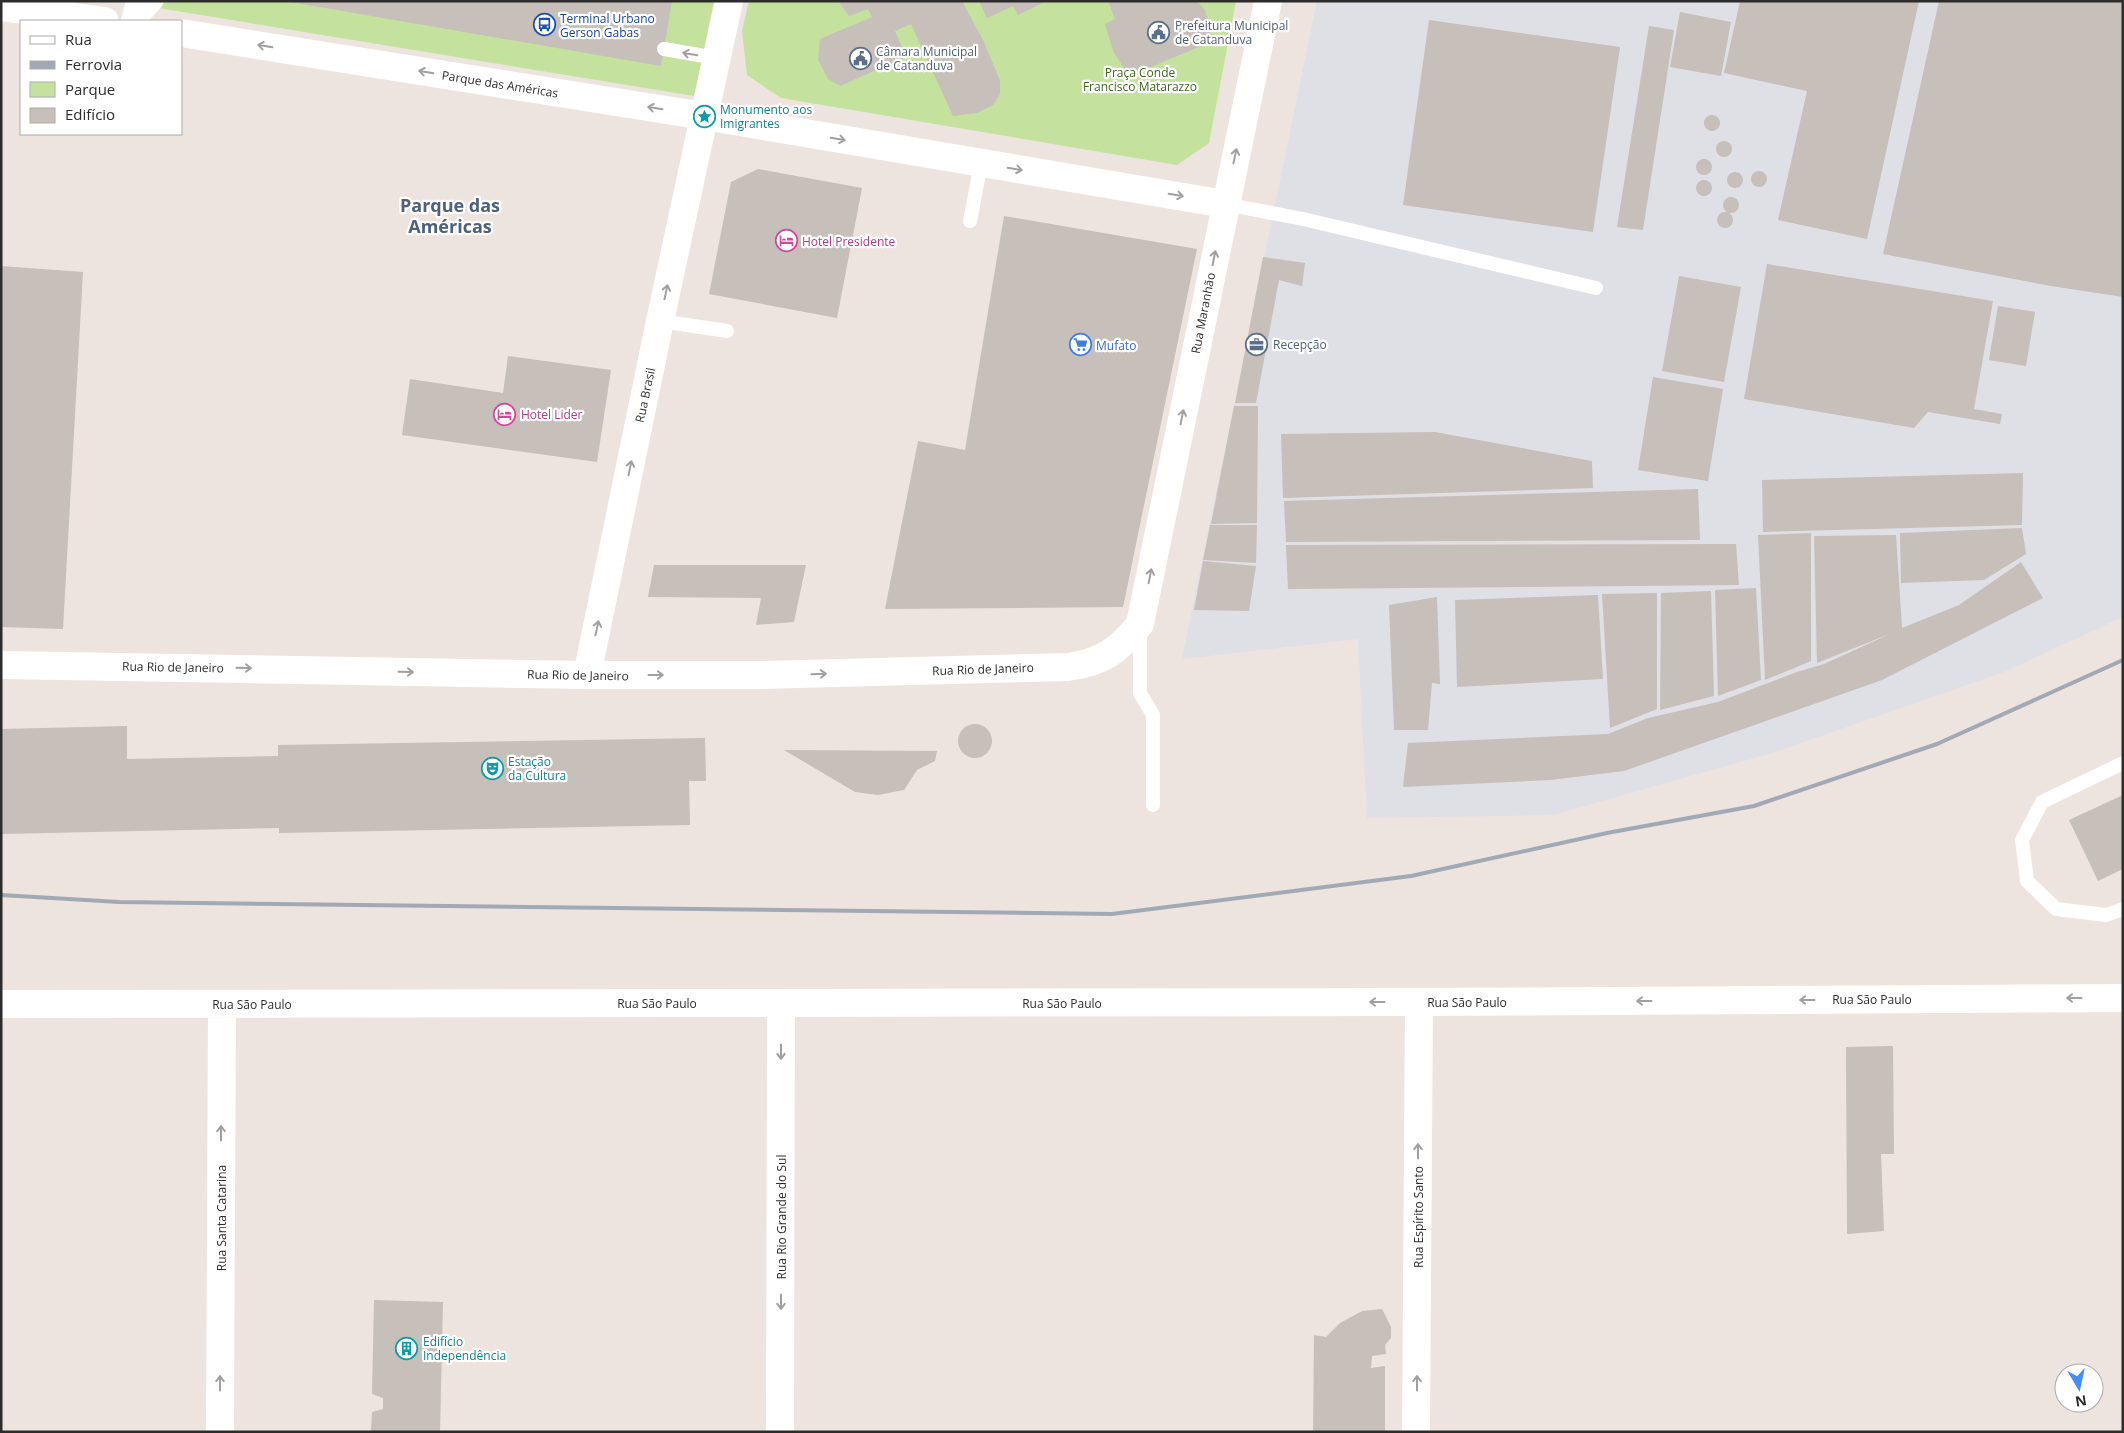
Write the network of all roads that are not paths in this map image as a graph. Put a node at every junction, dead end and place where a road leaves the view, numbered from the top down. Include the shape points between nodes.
1 (140, 1) edge
2 (157, 1) edge
3 (729, 1) edge
4 (1268, 1) edge
5 (1, 7) edge
6 (98, 20) edge
7 (137, 20) edge
8 (138, 20) edge
9 (182, 33) edge
10 (664, 49) dead end
11 (716, 58) junction
12 (704, 116) junction
13 (981, 164) junction
14 (1225, 204) junction
15 (970, 221) dead end
16 (1596, 288) dead end
17 (660, 321) junction
18 (727, 331) dead end
19 (1140, 624) junction
20 (1, 664) edge
21 (72, 665) junction
22 (1, 671) edge
23 (587, 675) junction
24 (2123, 764) edge
25 (1154, 805) dead end
26 (2123, 909) edge
27 (2123, 998) edge
28 (1419, 1002) junction
29 (781, 1003) junction
30 (1, 1004) edge
31 (222, 1004) junction
32 (220, 1432) edge
33 (780, 1432) edge
34 (1416, 1432) edge

1 - 7 street
2 - 8 lane
3 - 11 street
14 -> 4 street, Rua Maranhão
5 - 6 street
12 -> 9 street, Parque das Américas
11 -> 10 lane
11 - 12 street
12 -> 13 street
17 -> 12 street, Rua Brasil
13 -> 14 street
13 - 15 lane
14 - 16 lane
19 -> 14 street, Rua Maranhão
17 - 18 lane
23 -> 17 street, Rua Brasil
23 -> 19 street, Rua Rio de Janeiro via 759,676 1068,667 1088,664 1110,654 1124,644
19 - 25 lane via 1140,693 1153,716
20 - 21 street, Rua Rio de Janeiro
21 - 22 street
21 -> 23 street, Rua Rio de Janeiro
24 - 26 lane via 2042,802 2022,840 2027,881 2056,909 2106,915
27 -> 28 street, Rua São Paulo
28 -> 29 street, Rua São Paulo
34 -> 28 street, Rua Espírito Santo
29 - 31 street, Rua São Paulo
29 -> 33 street, Rua Rio Grande do Sul
30 - 31 street, Rua São Paulo
32 -> 31 street, Rua Santa Catarina

